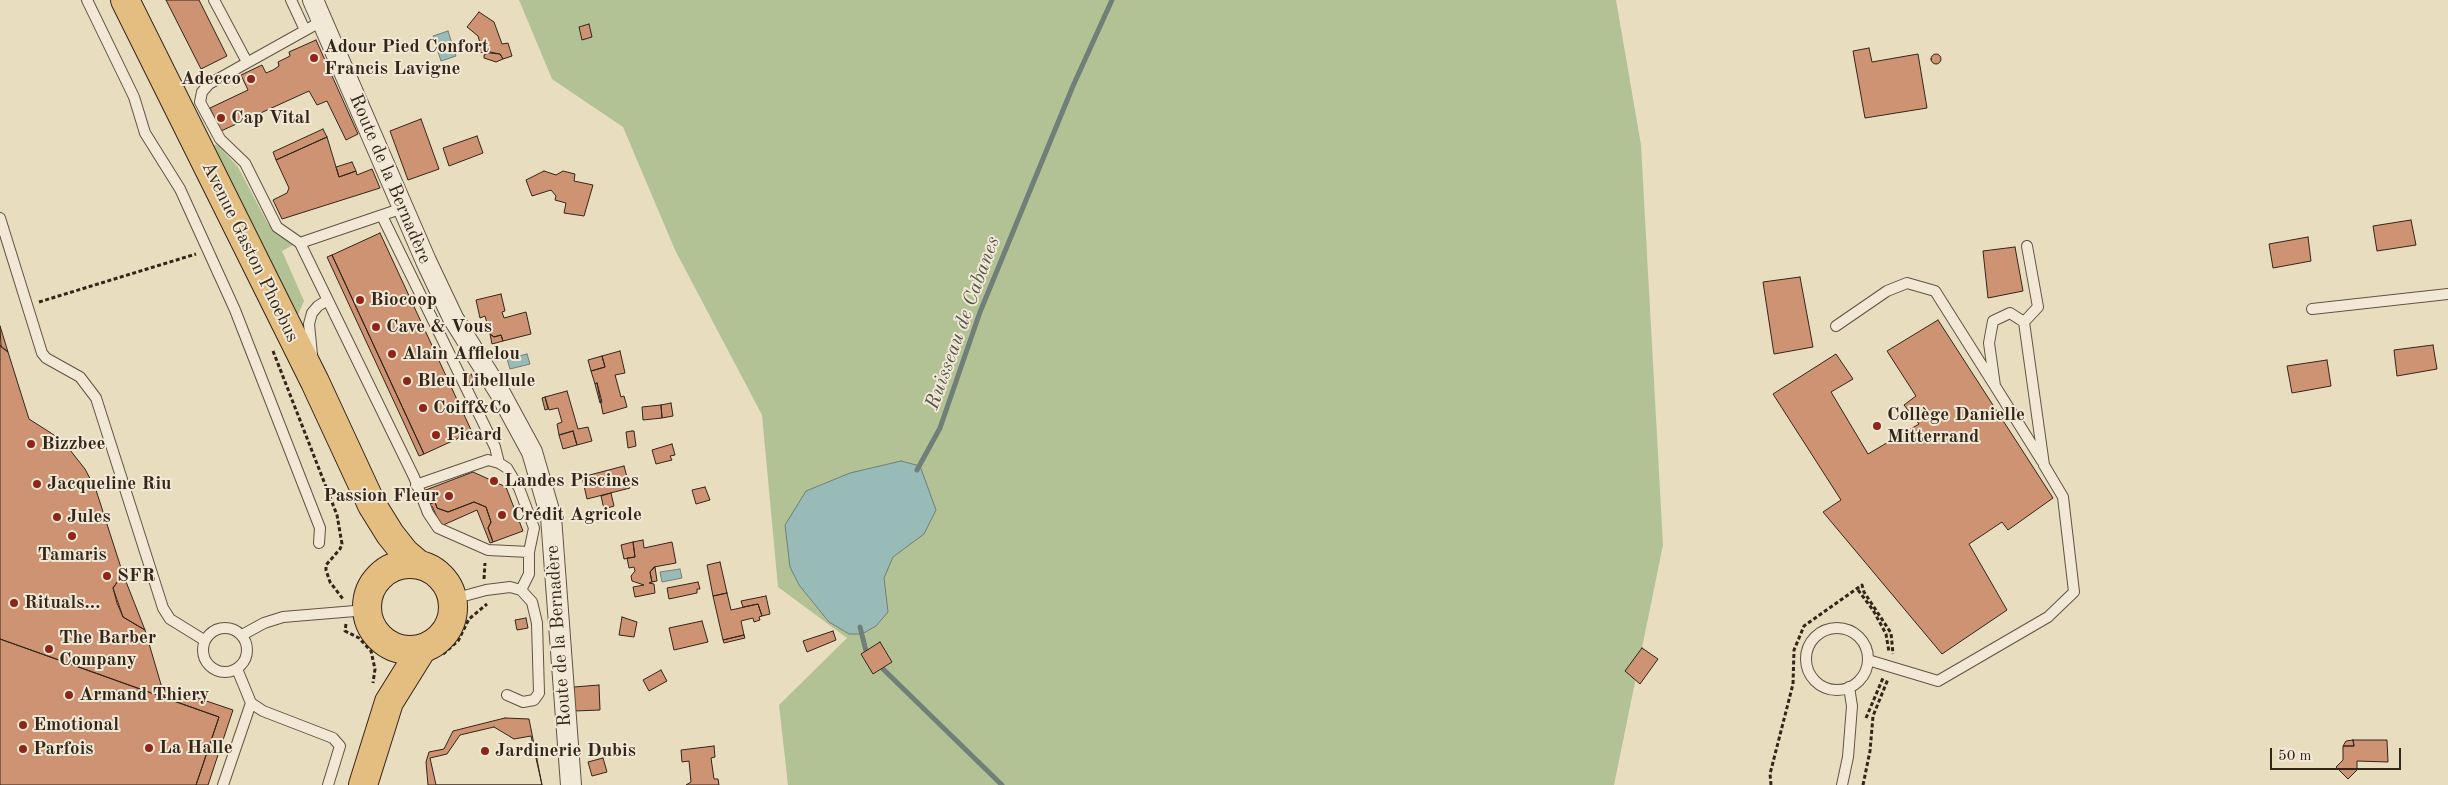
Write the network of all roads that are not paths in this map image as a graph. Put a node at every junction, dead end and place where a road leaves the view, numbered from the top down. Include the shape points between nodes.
1 (87, 0) edge
2 (125, 0) edge
3 (214, 0) edge
4 (291, 0) edge
5 (313, 0) edge
6 (313, 26) junction
7 (246, 62) junction
8 (403, 208) junction
9 (382, 216) junction
10 (0, 218) edge
11 (300, 244) junction
12 (2027, 246) dead end
13 (2448, 294) edge
14 (326, 301) junction
15 (2312, 309) dead end
16 (2024, 322) junction
17 (1836, 326) dead end
18 (315, 382) junction
19 (1995, 386) junction
20 (499, 463) junction
21 (2044, 465) junction
22 (416, 486) junction
23 (372, 504) junction
24 (319, 543) dead end
25 (529, 552) junction
26 (418, 564) junction
27 (379, 576) junction
28 (521, 590) junction
29 (453, 599) junction
30 (367, 610) junction
31 (242, 635) junction
32 (204, 640) junction
33 (388, 644) junction
34 (422, 649) junction
35 (1868, 660) junction
36 (237, 669) junction
37 (1849, 687) junction
38 (507, 695) dead end
39 (389, 702) junction
40 (251, 703) junction
41 (223, 785) edge
42 (328, 785) edge
43 (362, 785) edge
44 (571, 785) edge
45 (1842, 785) edge

1 - 24 lane via 134,97 145,133 170,169 235,310 320,528
2 - 18 main road, Avenue Gaston Phoebus
3 - 7 lane
4 - 6 lane
5 - 6 street, Route de la Bernadère
6 - 7 lane
6 - 8 street, Route de la Bernadère
7 - 11 lane via 209,84 202,92 200,102 220,139 245,163 277,227
8 - 9 lane
8 - 44 street, Route de la Bernadère via 453,318 532,452 551,517
9 - 11 lane
9 - 20 lane via 495,447
10 - 32 lane via 42,353 80,377 96,398 163,608 170,619
11 - 14 lane
12 - 16 lane via 2038,307
13 - 15 lane
14 - 18 lane via 312,314 309,324
14 - 22 lane
16 - 19 lane via 2010,313 1993,321 1989,343
16 - 21 lane
17 - 19 lane via 1887,291 1907,282 1935,291
18 - 23 main road, Avenue Gaston Phoebus
19 - 21 lane
20 - 22 lane via 488,460
20 - 25 lane via 507,468 519,488 534,528
21 - 35 lane via 2064,497 2074,592 2048,617 1938,681
22 - 25 lane via 438,528 488,550
23 - 26 main road, Avenue Gaston Phoebus via 390,534
23 - 27 main road, Avenue Gaston Phoebus
25 - 28 lane via 529,574
26 - 27 main road via 404,564
26 - 29 main road via 441,576
27 - 30 main road via 368,598
28 - 29 lane via 499,588
28 - 38 lane via 532,602 537,623 540,685 537,698 529,702
29 - 34 main road via 450,624 443,635
30 - 31 lane via 283,617
30 - 33 main road via 374,629
31 - 32 lane via 236,630 222,628 208,634
31 - 36 lane via 246,657
32 - 36 lane via 202,655 210,667 223,673
33 - 34 main road via 399,649
33 - 39 main road
34 - 39 main road
35 - 37 lane via 1858,681
35 - 37 lane via 1862,641 1847,629 1826,629 1810,644 1806,654 1810,675 1827,688
36 - 40 lane
37 - 45 lane via 1852,706
39 - 43 main road
40 - 41 lane
40 - 42 lane via 263,711 333,738 340,746

